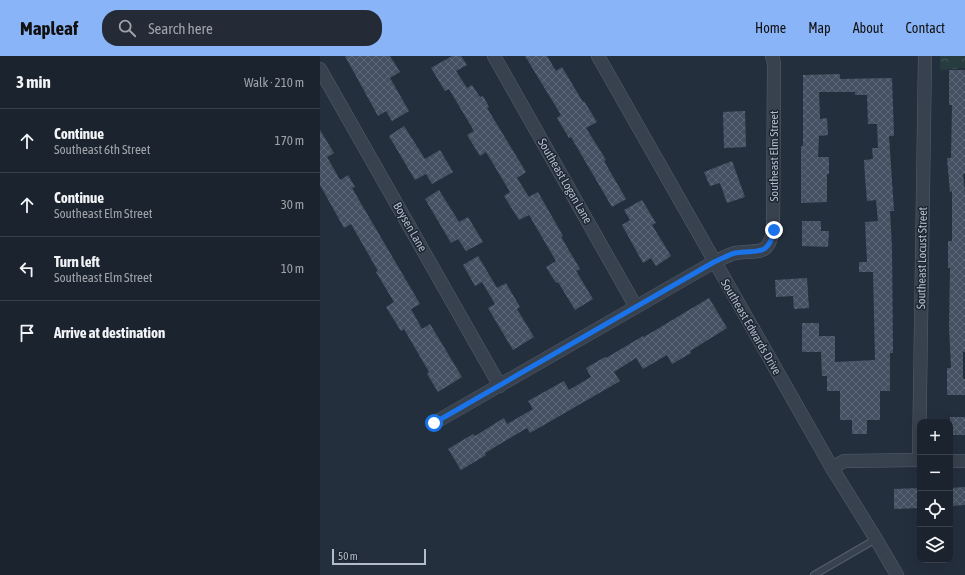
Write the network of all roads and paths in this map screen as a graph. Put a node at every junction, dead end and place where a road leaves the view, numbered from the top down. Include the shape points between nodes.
1 (494, 56) edge
2 (598, 56) edge
3 (772, 56) edge
4 (925, 56) edge
5 (320, 69) edge
6 (714, 262) junction
7 (636, 307) junction
8 (500, 386) junction
9 (434, 423) dead end
10 (920, 455) edge
11 (917, 460) edge
12 (953, 461) edge
13 (965, 461) edge
14 (832, 468) junction
15 (876, 539) junction
16 (814, 575) edge
17 (897, 575) edge

1 - 7 street, Southeast Logan Lane
2 - 6 street, Southeast Edwards Drive
3 - 6 street, Southeast Elm Street via 774,230 771,242 760,251 733,254
4 - 10 street, Southeast Locust Street
5 - 8 street, Boysen Lane
6 - 7 street
6 - 14 street, Southeast Edwards Drive
7 - 8 street
8 - 9 street
11 - 14 street via 844,461
12 - 13 street
14 - 15 street, Southeast Edwards Drive
15 - 16 lane
15 - 17 street, Southeast Edwards Drive

